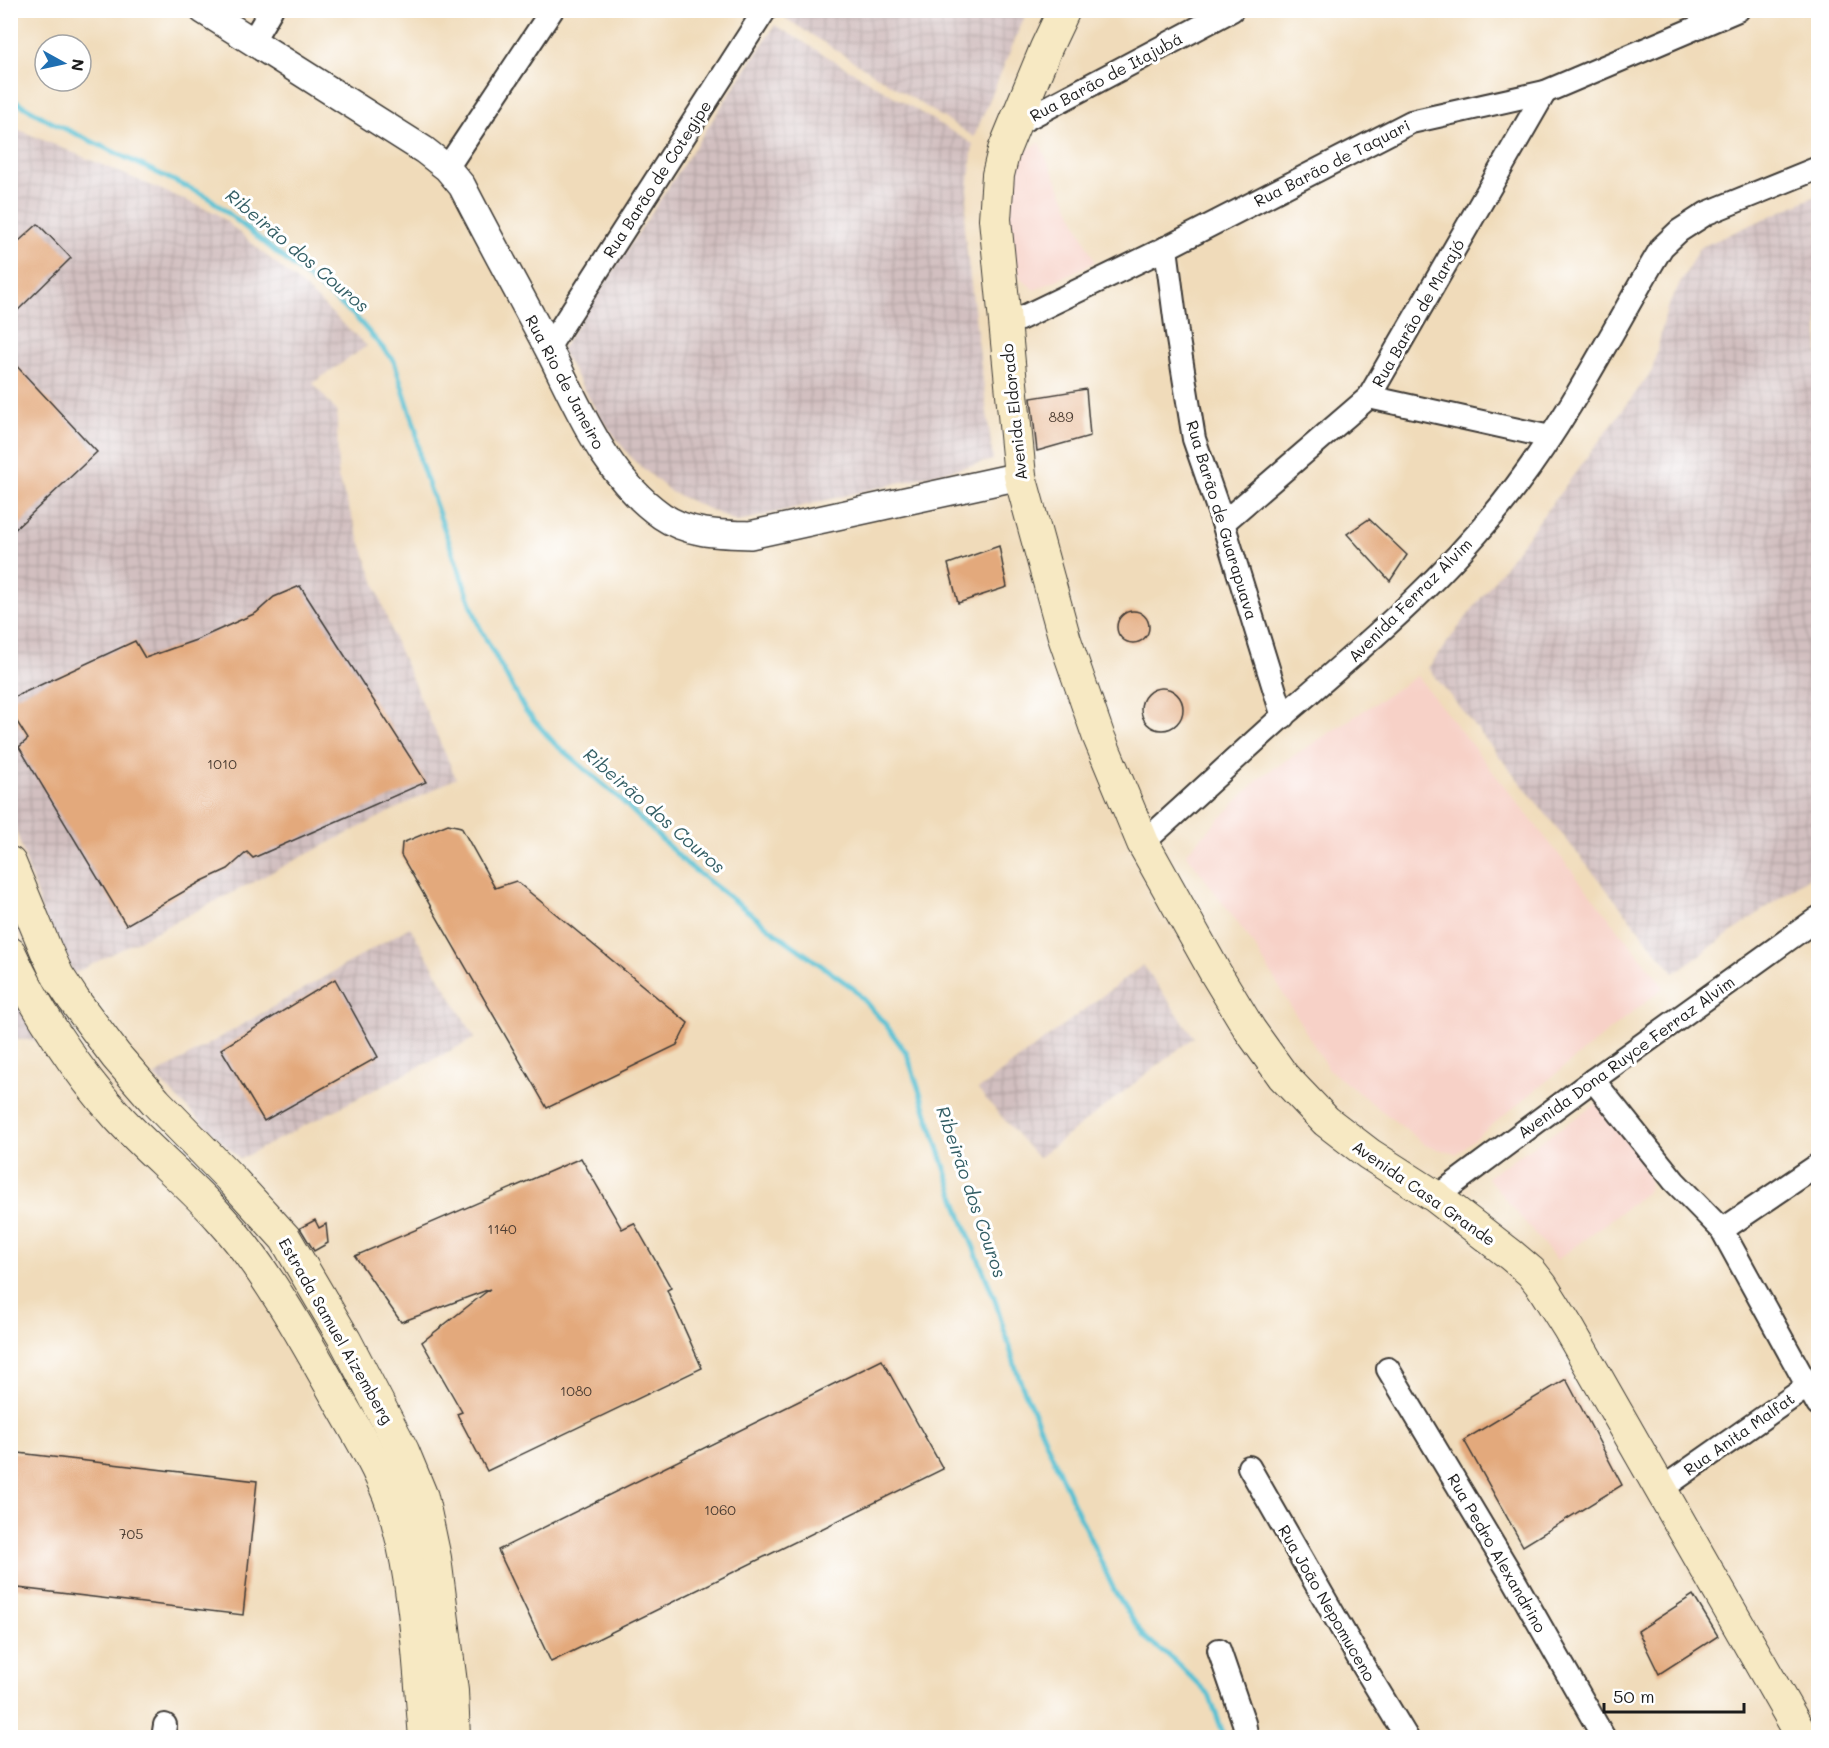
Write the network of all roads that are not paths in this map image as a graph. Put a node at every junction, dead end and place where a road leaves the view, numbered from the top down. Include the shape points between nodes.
1 (203, 10) edge
2 (271, 10) edge
3 (552, 10) edge
4 (765, 10) edge
5 (1064, 10) edge
6 (1232, 10) edge
7 (1738, 10) edge
8 (252, 42) junction
9 (1545, 92) junction
10 (1013, 126) junction
11 (447, 168) junction
12 (1818, 168) edge
13 (1166, 248) junction
14 (1005, 326) junction
15 (548, 348) junction
16 (1369, 397) junction
17 (1550, 437) junction
18 (1020, 476) junction
19 (1223, 523) junction
20 (1283, 717) junction
21 (1143, 843) junction
22 (10, 863) edge
23 (1818, 918) edge
24 (10, 953) edge
25 (1593, 1080) junction
26 (1818, 1165) edge
27 (1436, 1197) junction
28 (1722, 1230) junction
29 (1388, 1369) dead end
30 (1815, 1390) edge
31 (1249, 1467) dead end
32 (1660, 1490) junction
33 (1219, 1650) dead end
34 (424, 1737) edge
35 (454, 1737) edge
36 (1247, 1737) edge
37 (1407, 1737) edge
38 (1604, 1737) edge
39 (1803, 1737) edge

1 - 8 street, Rua Rio de Janeiro
2 - 8 street
3 - 11 street
4 - 15 street, Rua Barão de Cotegipe
5 - 10 main road, Avenida Eldorado
6 - 10 street, Rua Barão de Itajubá
7 - 9 street, Rua Barão de Taquari
8 - 11 street, Rua Rio de Janeiro
9 - 13 street, Rua Barão de Taquari via 1411,122
9 - 16 street, Rua Barão de Marajó
10 - 14 main road, Avenida Eldorado via 998,175 996,211
11 - 15 street, Rua Rio de Janeiro via 462,186
12 - 17 street, Avenida Ferraz Alvim via 1707,213 1662,248
13 - 14 street, Rua Barão de Taquari
13 - 19 street, Rua Barão de Guarapuava via 1194,439
14 - 18 main road, Avenida Eldorado
15 - 18 street, Rua Rio de Janeiro via 596,444 632,492 684,528 750,535
16 - 17 street
16 - 19 street, Rua Barão de Marajó
17 - 20 street, Avenida Ferraz Alvim via 1516,487 1451,564
18 - 21 main road, Avenida Eldorado via 1065,640 1098,735
19 - 20 street, Rua Barão de Guarapuava
20 - 21 street, Avenida Ferraz Alvim
21 - 27 main road, Avenida Casa Grande via 1244,1020 1295,1091 1369,1154
22 - 35 main road, Estrada Samuel Aizemberg via 58,976 74,1000 156,1102 285,1238 403,1450 422,1497 433,1547 452,1691
23 - 25 street, Avenida Dona Ruyce Ferraz Alvim
24 - 34 main road, Estrada Samuel Aizemberg via 49,1022 97,1092 238,1238 307,1346 370,1457 393,1508 403,1547
25 - 27 street, Avenida Dona Ruyce Ferraz Alvim
25 - 28 street via 1674,1181
26 - 28 street
27 - 32 main road, Avenida Casa Grande via 1511,1255 1542,1286
28 - 30 street
29 - 38 street, Rua Pedro Alexandrino
30 - 32 street, Rua Anita Malfat
31 - 37 street, Rua João Nepomuceno
32 - 39 main road, Avenida Casa Grande
33 - 36 street

